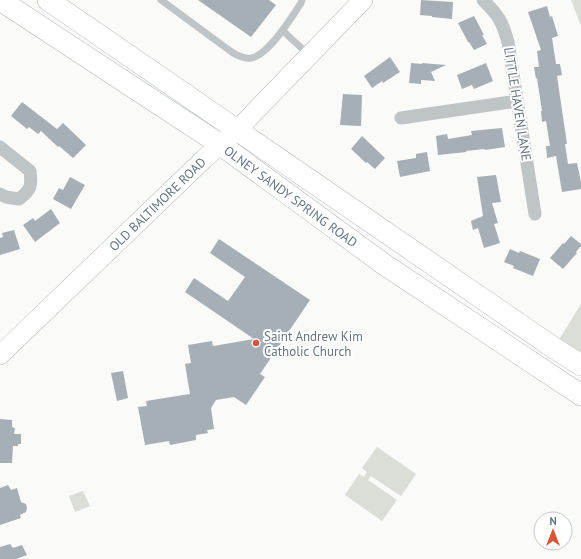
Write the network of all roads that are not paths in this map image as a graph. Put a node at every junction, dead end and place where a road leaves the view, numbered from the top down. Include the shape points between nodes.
1 (0, 0) edge
2 (48, 0) edge
3 (161, 0) edge
4 (302, 0) edge
5 (363, 0) edge
6 (484, 0) edge
7 (282, 31) junction
8 (309, 56) junction
9 (517, 101) junction
10 (401, 118) dead end
11 (237, 130) junction
12 (221, 145) junction
13 (0, 147) edge
14 (0, 194) edge
15 (535, 214) dead end
16 (0, 355) edge
17 (581, 365) edge
18 (581, 395) edge

1 - 12 main road, OLNEY SANDY SPRING ROAD
2 - 11 main road, OLNEY SANDY SPRING ROAD
3 - 7 lane via 242,58 252,58 260,54
4 - 7 lane
5 - 8 street, OLD BALTIMORE ROAD
6 - 9 street, LITTLE HAVEN LANE via 502,21 508,42
7 - 8 lane
8 - 11 street, OLD BALTIMORE ROAD
9 - 10 street
9 - 15 street, LITTLE HAVEN LANE
11 - 12 street, OLD BALTIMORE ROAD
11 - 17 main road, OLNEY SANDY SPRING ROAD
12 - 16 street, OLD BALTIMORE ROAD
12 - 18 main road, OLNEY SANDY SPRING ROAD via 385,265
13 - 14 street via 30,171 32,182 28,192 19,199 6,198

